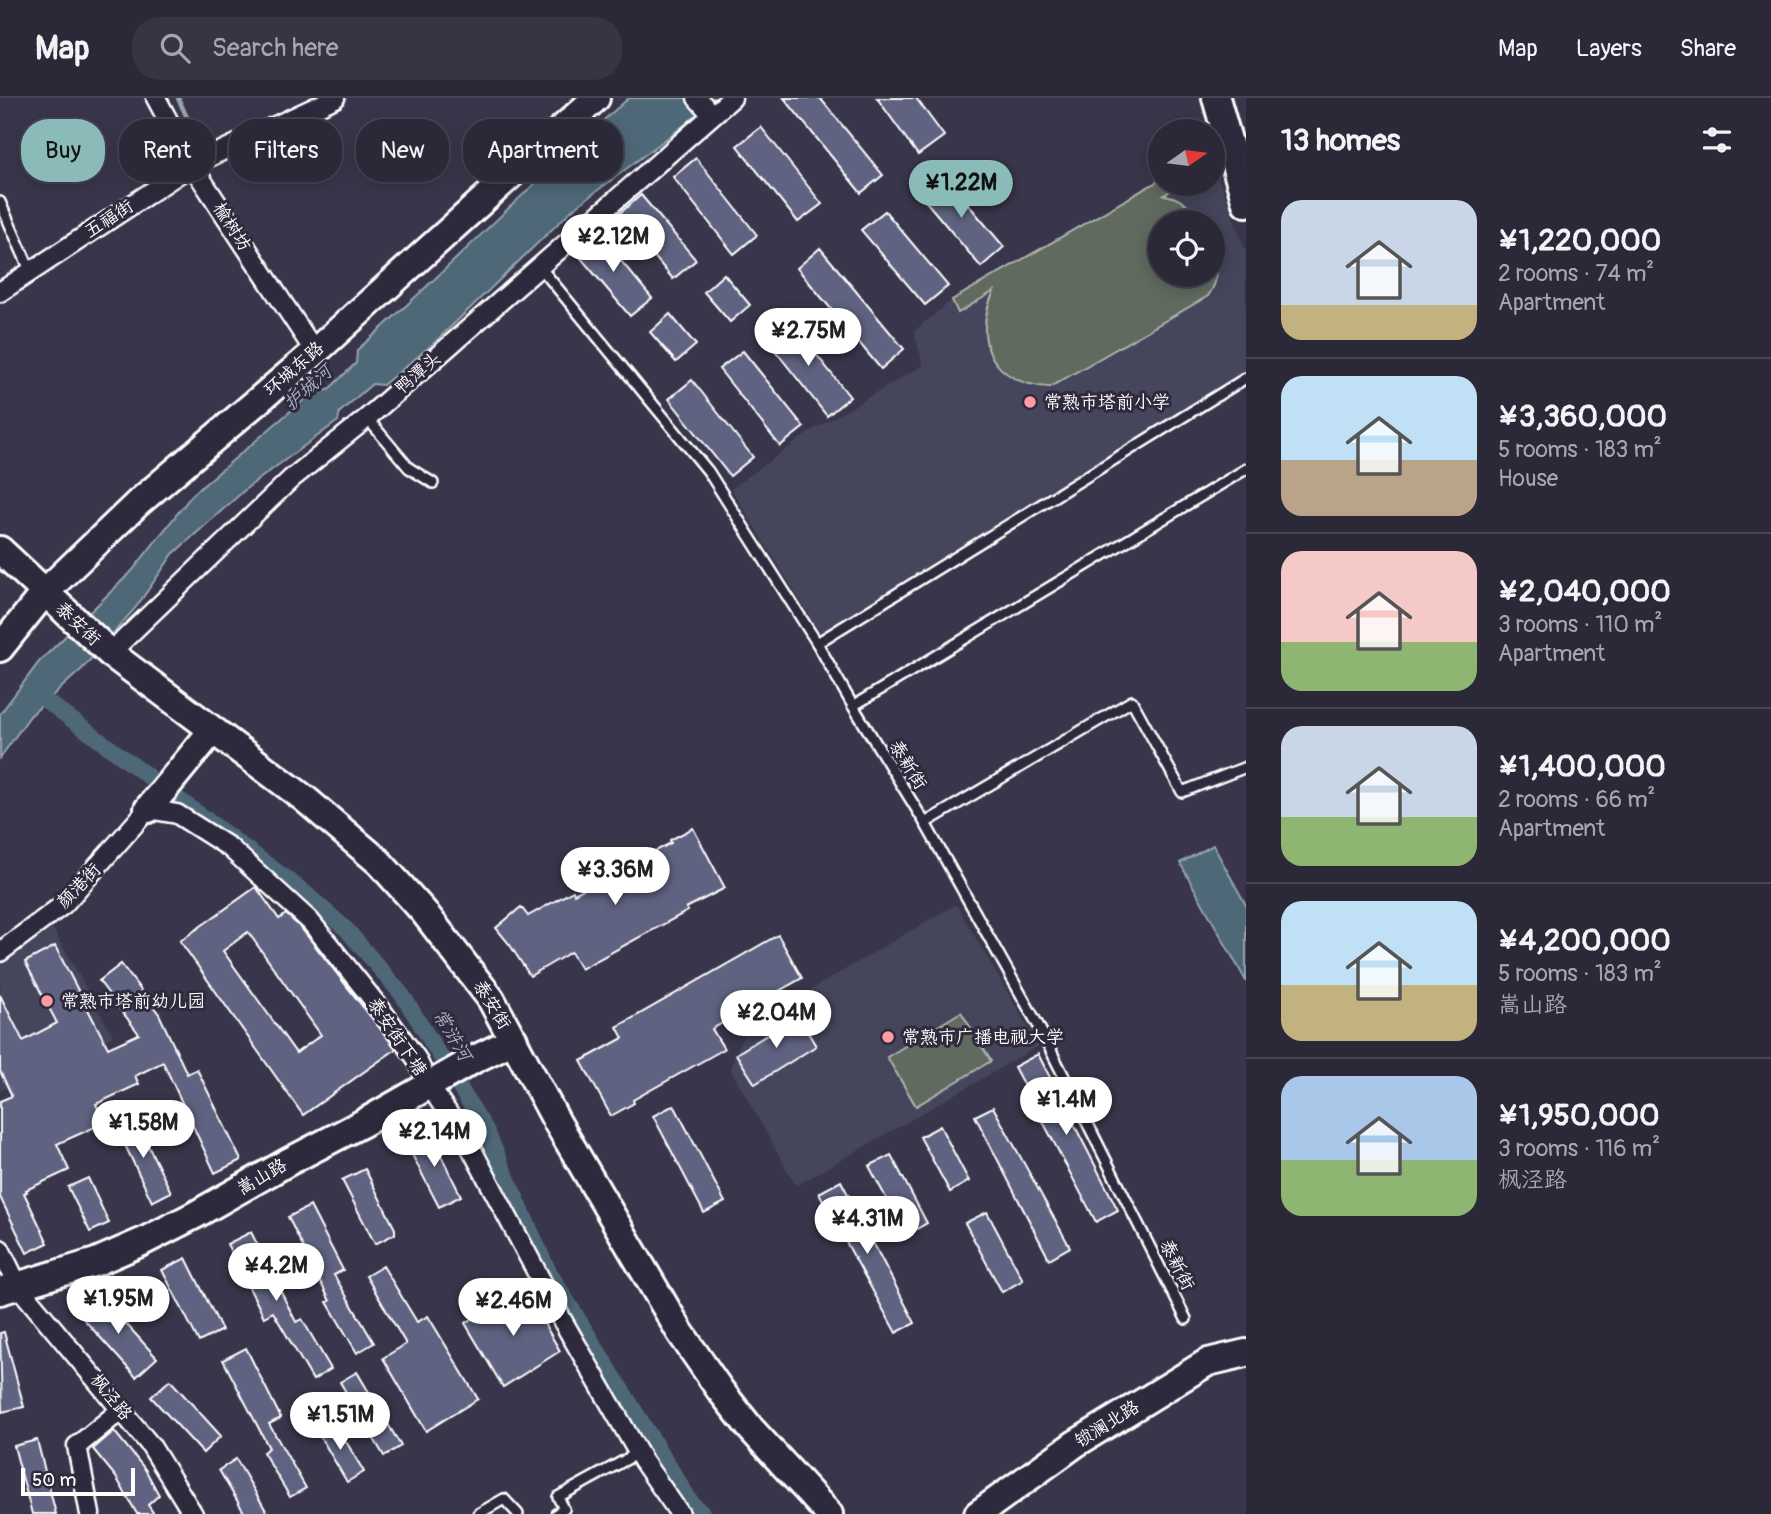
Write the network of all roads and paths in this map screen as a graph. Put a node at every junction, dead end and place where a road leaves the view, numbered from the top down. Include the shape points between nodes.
1 (156, 98) edge
2 (335, 98) edge
3 (697, 98) edge
4 (732, 98) edge
5 (1216, 98) edge
6 (589, 99) edge
7 (712, 115) junction
8 (167, 119) edge
9 (215, 154) edge
10 (1240, 158) edge
11 (166, 182) edge
12 (203, 182) edge
13 (0, 202) edge
14 (1246, 203) edge
15 (540, 267) junction
16 (30, 270) junction
17 (0, 292) edge
18 (311, 346) junction
19 (1246, 378) edge
20 (367, 418) junction
21 (1246, 469) edge
22 (433, 483) dead end
23 (0, 550) edge
24 (39, 588) junction
25 (0, 625) edge
26 (817, 643) junction
27 (0, 648) edge
28 (110, 653) junction
29 (853, 706) junction
30 (212, 731) junction
31 (1246, 767) edge
32 (149, 810) junction
33 (925, 824) junction
34 (0, 952) edge
35 (514, 1040) junction
36 (429, 1086) junction
37 (0, 1249) edge
38 (9, 1288) edge
39 (1186, 1319) dead end
40 (1246, 1353) edge
41 (121, 1410) junction
42 (638, 1453) junction
43 (90, 1514) edge
44 (192, 1514) edge
45 (478, 1514) edge
46 (518, 1514) edge
47 (556, 1514) edge
48 (680, 1514) edge
49 (829, 1514) edge
50 (978, 1514) edge

1 - 8 street, 榆树坊
2 - 9 street, 五福街
3 - 7 street
4 - 7 street, 鸭潭头
5 - 10 street
6 - 18 street, 环城东路
7 - 15 street, 鸭潭头
10 - 14 street
11 - 16 street, 五福街
12 - 18 street, 榆树坊
13 - 16 lane
15 - 20 street, 鸭潭头
15 - 26 lane, 泰新街 via 708,471
16 - 17 street, 五福街
18 - 24 street, 环城东路 via 112,509
19 - 26 lane
20 - 22 lane via 409,468
20 - 28 street, 鸭潭头 via 291,479
21 - 29 lane
23 - 24 street, 泰安街
24 - 25 street, 环城东路
24 - 27 street, 环城东路
24 - 28 street, 泰安街
26 - 29 lane, 泰新街
28 - 30 street, 泰安街
29 - 33 lane, 泰新街
30 - 32 street
30 - 35 street, 泰安街 via 305,799 379,862 469,968
31 - 33 lane via 1182,792 1132,701
32 - 34 street, 颜港街 via 64,904
32 - 36 street, 泰安街下塘 via 177,814 229,847 310,921 416,1058
33 - 39 lane, 泰新街 via 1038,1025
35 - 36 street, 嵩山路
35 - 49 street, 泰安街 via 680,1332 751,1429
36 - 38 street, 嵩山路 via 153,1236 96,1262
36 - 42 street, 泰安街下塘 via 470,1146
37 - 38 street, 枫泾路
38 - 41 street, 枫泾路
40 - 50 street, 锁澜北路 via 1208,1362 1075,1444
41 - 43 street via 77,1446
41 - 44 street, 枫泾路 via 151,1446
42 - 47 lane via 558,1497 564,1509
42 - 48 street, 泰安街下塘
45 - 46 lane via 505,1499

